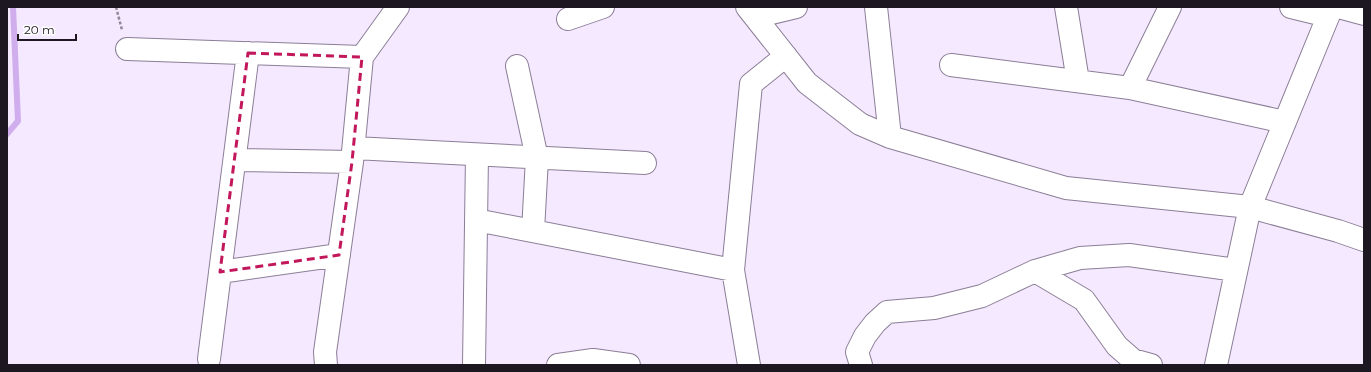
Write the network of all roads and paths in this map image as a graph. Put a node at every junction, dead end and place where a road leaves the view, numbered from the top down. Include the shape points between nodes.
1 (398, 7) edge
2 (603, 7) edge
3 (796, 7) edge
4 (876, 7) edge
5 (1066, 7) edge
6 (1170, 7) edge
7 (1290, 7) edge
8 (1333, 10) edge
9 (751, 12) edge
10 (1364, 14) edge
11 (568, 18) dead end
12 (127, 49) dead end
13 (248, 53) junction
14 (786, 56) junction
15 (362, 58) junction
16 (951, 65) dead end
17 (517, 66) dead end
18 (1078, 81) junction
19 (1130, 88) junction
20 (1285, 122) junction
21 (890, 137) junction
22 (353, 155) junction
23 (477, 156) junction
24 (538, 158) junction
25 (235, 160) junction
26 (645, 163) dead end
27 (1250, 208) junction
28 (476, 220) junction
29 (533, 231) junction
30 (1364, 240) edge
31 (339, 255) junction
32 (733, 270) junction
33 (1236, 270) junction
34 (1035, 271) junction
35 (220, 272) junction
36 (209, 359) dead end
37 (326, 365) edge
38 (474, 365) edge
39 (558, 365) edge
40 (629, 365) edge
41 (749, 365) edge
42 (861, 365) edge
43 (1151, 365) edge
44 (1216, 365) edge

1 - 15 street
2 - 11 street
3 - 9 street
4 - 21 street
5 - 18 street
6 - 19 street
7 - 8 street
8 - 10 street
8 - 20 street
9 - 14 street
12 - 13 street
13 - 15 street
13 - 25 street
14 - 21 street via 807,83 860,124
14 - 32 street via 751,84
15 - 22 street
16 - 18 street
17 - 24 street
18 - 19 street
19 - 20 street
20 - 27 street
21 - 27 street via 1066,188
22 - 23 street
22 - 25 street
22 - 31 street
23 - 24 street
23 - 28 street
24 - 26 street
24 - 29 street
25 - 35 street
27 - 30 street
27 - 33 street
28 - 29 street
28 - 38 street
29 - 32 street
31 - 35 street
31 - 37 street via 325,352
32 - 41 street
33 - 34 street via 1129,255 1080,258
33 - 44 street
34 - 42 street via 982,296 934,308 887,312 865,336 857,352
34 - 43 street via 1084,300 1117,346 1133,360
35 - 36 street
39 - 40 street via 593,360

